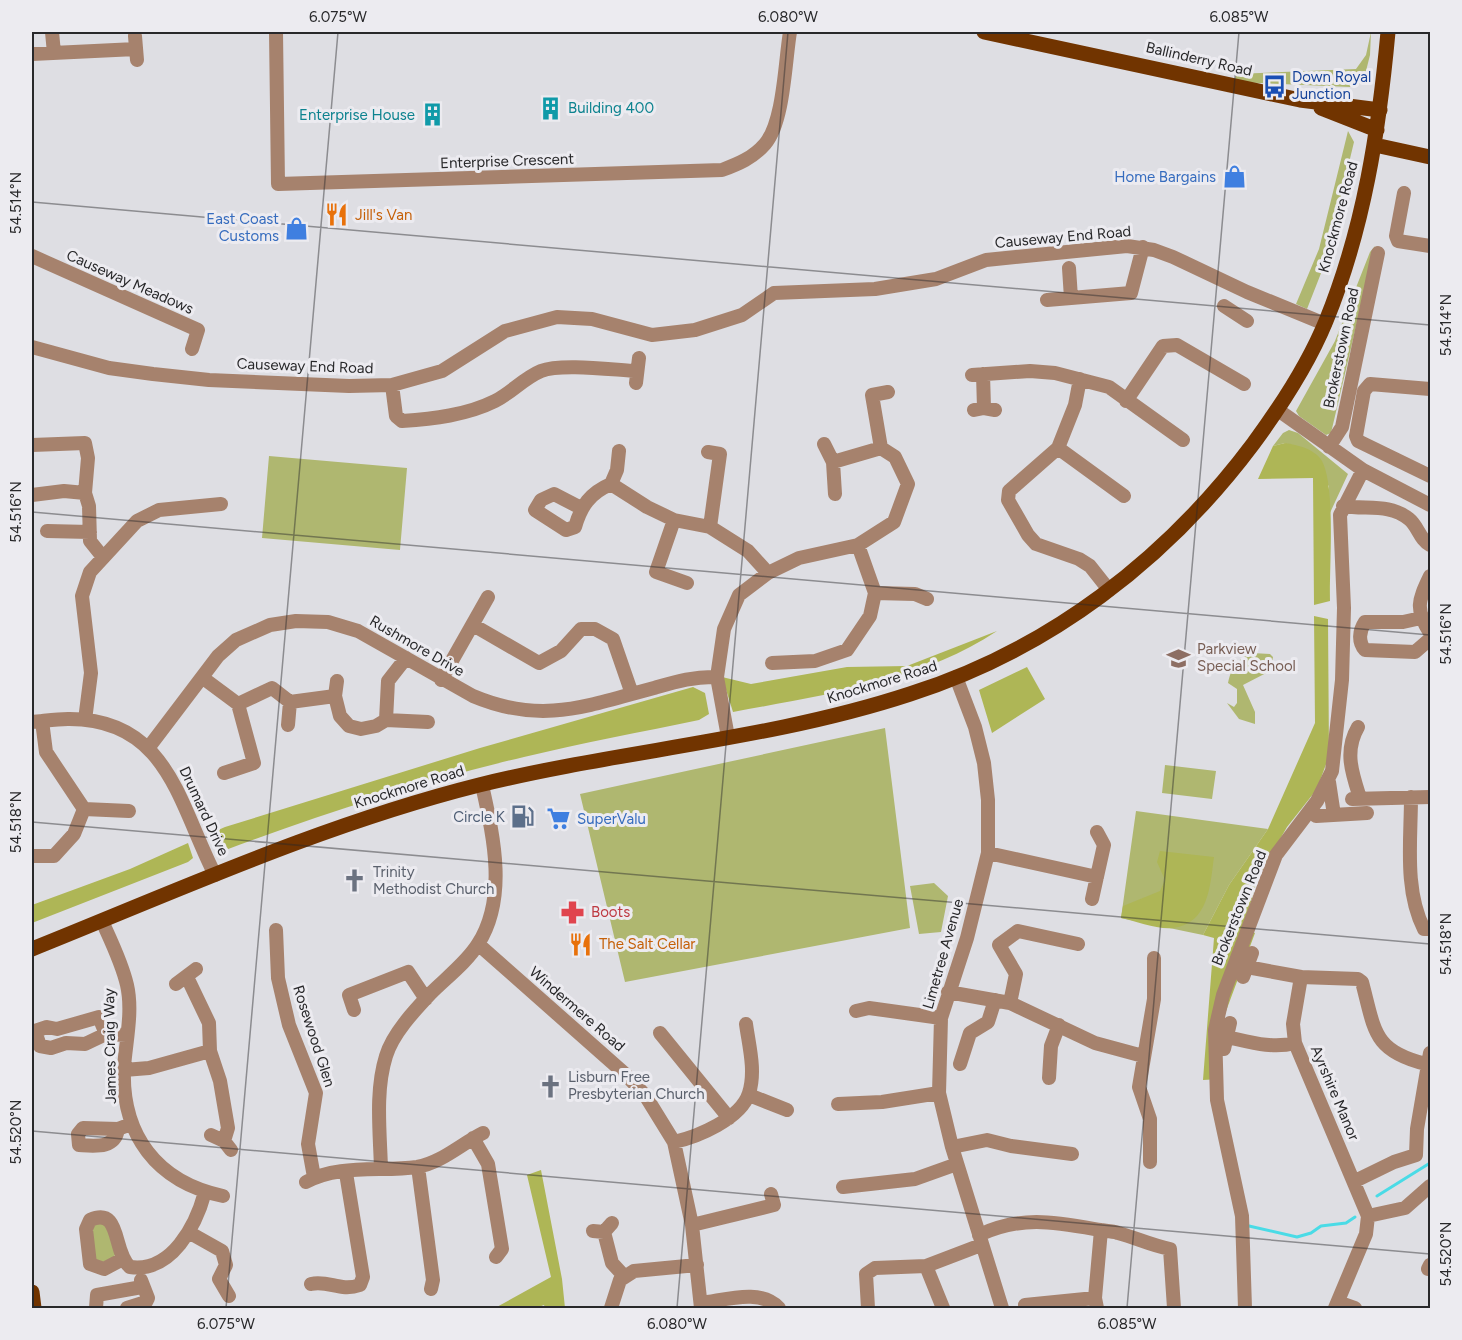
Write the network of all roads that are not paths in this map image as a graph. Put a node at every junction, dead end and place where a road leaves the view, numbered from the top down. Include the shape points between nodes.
1 (52, 32) edge
2 (276, 32) edge
3 (790, 32) edge
4 (984, 32) edge
5 (1388, 32) edge
6 (1024, 35) edge
7 (136, 48) dead end
8 (54, 53) junction
9 (32, 54) edge
10 (1300, 100) junction
11 (1380, 110) junction
12 (1377, 130) junction
13 (1375, 145) junction
14 (1431, 157) edge
15 (1405, 200) dead end
16 (1431, 246) edge
17 (1143, 247) junction
18 (1378, 253) dead end
19 (32, 256) edge
20 (1069, 268) dead end
21 (1247, 292) junction
22 (1071, 298) junction
23 (1047, 300) dead end
24 (1224, 306) dead end
25 (1325, 324) junction
26 (192, 349) dead end
27 (32, 350) edge
28 (637, 371) dead end
29 (1080, 379) junction
30 (1244, 384) dead end
31 (392, 385) junction
32 (1431, 389) edge
33 (888, 392) dead end
34 (1126, 401) junction
35 (984, 409) dead end
36 (1278, 410) junction
37 (1183, 440) dead end
38 (824, 444) dead end
39 (32, 445) edge
40 (1329, 447) junction
41 (881, 448) junction
42 (1058, 448) junction
43 (619, 451) dead end
44 (708, 452) dead end
45 (833, 462) junction
46 (1363, 470) junction
47 (1431, 476) edge
48 (610, 484) junction
49 (836, 494) dead end
50 (32, 495) edge
51 (1124, 496) dead end
52 (87, 500) junction
53 (221, 504) dead end
54 (1431, 505) edge
55 (1343, 506) junction
56 (581, 508) dead end
57 (674, 520) junction
58 (710, 527) junction
59 (47, 531) dead end
60 (90, 532) junction
61 (858, 545) junction
62 (1431, 545) edge
63 (102, 556) junction
64 (768, 573) junction
65 (1431, 576) edge
66 (687, 583) dead end
67 (1109, 590) junction
68 (875, 593) junction
69 (488, 597) dead end
70 (927, 599) dead end
71 (1421, 618) junction
72 (473, 626) junction
73 (1431, 633) edge
74 (1431, 639) edge
75 (406, 658) junction
76 (772, 663) dead end
77 (717, 677) junction
78 (956, 677) junction
79 (203, 678) junction
80 (441, 680) junction
81 (337, 681) dead end
82 (632, 694) junction
83 (335, 696) junction
84 (290, 702) junction
85 (238, 704) junction
86 (85, 720) junction
87 (386, 720) junction
88 (37, 722) edge
89 (428, 722) dead end
90 (288, 725) dead end
91 (1358, 727) dead end
92 (728, 737) junction
93 (149, 747) junction
94 (224, 773) dead end
95 (1329, 782) junction
96 (482, 784) junction
97 (1412, 797) junction
98 (1431, 797) edge
99 (84, 809) junction
100 (129, 811) dead end
101 (1367, 813) dead end
102 (1334, 814) junction
103 (1316, 816) dead end
104 (1097, 832) dead end
105 (988, 853) junction
106 (32, 856) edge
107 (215, 875) junction
108 (1097, 877) junction
109 (1092, 899) dead end
110 (102, 921) junction
111 (1431, 929) edge
112 (271, 937) dead end
113 (1078, 944) dead end
114 (478, 945) junction
115 (32, 949) edge
116 (1252, 953) dead end
117 (1154, 958) dead end
118 (186, 977) dead end
119 (1301, 977) junction
120 (948, 992) junction
121 (426, 999) junction
122 (995, 1000) junction
123 (1010, 1003) junction
124 (354, 1010) dead end
125 (856, 1011) dead end
126 (941, 1018) junction
127 (1230, 1023) dead end
128 (746, 1024) dead end
129 (1059, 1025) junction
130 (660, 1033) dead end
131 (106, 1034) junction
132 (126, 1035) junction
133 (1296, 1043) junction
134 (210, 1051) junction
135 (1143, 1056) junction
136 (1429, 1059) edge
137 (960, 1064) dead end
138 (124, 1070) junction
139 (1049, 1078) dead end
140 (939, 1093) junction
141 (748, 1095) junction
142 (838, 1104) dead end
143 (787, 1110) dead end
144 (729, 1118) junction
145 (222, 1142) dead end
146 (674, 1142) junction
147 (952, 1147) junction
148 (1072, 1154) dead end
149 (1150, 1162) dead end
150 (957, 1164) junction
151 (418, 1167) junction
152 (381, 1169) junction
153 (346, 1173) junction
154 (1355, 1181) junction
155 (843, 1187) dead end
156 (205, 1192) junction
157 (771, 1194) dead end
158 (1428, 1194) edge
159 (223, 1196) dead end
160 (1368, 1216) junction
161 (692, 1225) junction
162 (603, 1229) dead end
163 (1101, 1230) junction
164 (190, 1233) junction
165 (980, 1240) junction
166 (502, 1252) dead end
167 (121, 1260) junction
168 (697, 1265) junction
169 (926, 1266) junction
170 (322, 1267) dead end
171 (140, 1269) junction
172 (624, 1276) junction
173 (436, 1283) dead end
174 (142, 1287) junction
175 (32, 1292) edge
176 (229, 1296) dead end
177 (1096, 1303) edge
178 (1025, 1305) dead end
179 (1337, 1305) edge
180 (701, 1306) edge
181 (34, 1308) edge
182 (96, 1308) edge
183 (127, 1308) edge
184 (611, 1308) edge
185 (779, 1308) edge
186 (868, 1308) edge
187 (943, 1308) edge
188 (1002, 1308) edge
189 (1174, 1308) edge
190 (1245, 1308) edge
191 (1355, 1308) edge

1 - 8 street
2 - 3 street, Enterprise Crescent via 278,184 722,170 747,160 766,144 777,121
4 - 6 main road, Ballinderry Road
5 - 11 main road, Knockmore Road
6 - 10 main road, Ballinderry Road
7 - 8 street
8 - 9 street
10 - 11 main road, Ballinderry Road
10 - 12 main road, Ballinderry Road
11 - 12 main road, Knockmore Road
12 - 13 main road, Knockmore Road
13 - 14 main road
13 - 25 main road, Knockmore Road via 1352,249
15 - 16 street via 1398,241
17 - 21 street, Causeway End Road
17 - 22 street via 1131,293
17 - 31 street, Causeway End Road via 986,260 936,279 875,289 774,292 742,315 695,330 652,335 592,319 557,317 505,331 442,371
18 - 40 street, Brokerstown Road via 1342,427
19 - 26 street, Causeway Meadows via 198,330
20 - 22 street
21 - 24 street via 1242,317
21 - 25 street, Causeway End Road
22 - 23 street
25 - 36 main road, Knockmore Road
27 - 31 street, Causeway End Road via 108,368 209,380
28 - 31 street via 542,370 496,401 442,417 402,422 396,416
29 - 34 street via 1109,387
29 - 35 street via 1030,371 977,374
29 - 42 street via 1075,405
30 - 34 street via 1177,345 1164,346
32 - 47 street via 1370,384 1364,391 1356,436 1358,441
33 - 41 street via 872,395
34 - 37 street
36 - 40 street
36 - 67 main road, Knockmore Road via 1203,506 1144,563
38 - 45 street
39 - 52 street via 85,443
40 - 46 street
41 - 45 street
41 - 61 street via 895,457 908,484 894,522
42 - 51 street
42 - 67 street via 1010,491 1008,500 1036,544 1079,559 1090,566
43 - 48 street via 617,470
44 - 58 street via 720,454
45 - 49 street
46 - 54 street
46 - 55 street, Brokerstown Road
48 - 56 street via 596,490
48 - 57 street
50 - 52 street via 64,492
52 - 60 street
53 - 63 street via 159,510 137,521
55 - 62 street via 1386,507 1410,519
55 - 95 street, Brokerstown Road via 1342,680
57 - 58 street
57 - 66 street via 656,572
58 - 64 street via 748,551
59 - 60 street
60 - 63 street via 90,541
61 - 64 street via 800,558
61 - 68 street
63 - 86 street via 90,572 82,596 91,673
64 - 77 street via 739,595 724,629
65 - 71 street via 1419,605
67 - 78 main road, Knockmore Road via 1039,637
68 - 70 street via 915,594
68 - 76 street via 870,616 847,650 815,661
69 - 72 street
71 - 73 street
71 - 74 street via 1365,622 1360,629 1360,645 1365,650 1415,652
72 - 80 street
72 - 82 street via 539,663 561,651 581,629 595,628 614,639
75 - 79 street, Rushmore Drive via 358,631 328,622 296,621 270,625 236,640 218,656
75 - 80 street, Rushmore Drive
75 - 87 street via 388,681
77 - 82 street, Rushmore Drive via 698,676
77 - 92 street
78 - 92 main road, Knockmore Road via 913,694 834,716
78 - 105 street, Limetree Avenue via 984,763
79 - 85 street
79 - 93 street, Rushmore Drive
80 - 82 street, Rushmore Drive via 493,705 535,712 588,707
81 - 83 street
83 - 84 street
83 - 87 street via 340,716 349,726 361,729
84 - 85 street via 272,688
84 - 90 street
85 - 94 street via 254,763
86 - 88 street, Drumard Drive
86 - 93 street, Drumard Drive via 113,726
87 - 89 street
88 - 99 street via 46,752
91 - 97 street via 1349,742 1356,798
92 - 96 main road, Knockmore Road
93 - 107 street, Drumard Drive via 182,796
95 - 102 street
95 - 190 street, Brokerstown Road via 1276,855 1222,995 1215,1030 1216,1100 1242,1216
96 - 107 main road, Knockmore Road via 374,815
96 - 114 street via 491,826 496,883 491,913
97 - 98 street
97 - 111 street via 1412,894 1424,929
99 - 100 street
99 - 106 street via 74,834 54,856
101 - 102 street
102 - 103 street
104 - 108 street via 1104,844
105 - 108 street
105 - 120 street, Limetree Avenue via 967,938
107 - 110 main road, Knockmore Road
108 - 109 street
110 - 115 main road, Knockmore Road
110 - 132 street, James Craig Way via 127,985
112 - 153 street, Rosewood Glen via 289,1025 316,1093 308,1144 310,1179
113 - 123 street via 1018,931 999,945 1016,974
114 - 121 street
114 - 146 street, Windermere Road via 624,1073 645,1095
116 - 119 street via 1245,972
117 - 135 street via 1154,999
118 - 134 street via 209,1023
119 - 133 street, Ayrshire Manor via 1293,1024
119 - 136 street via 1358,979 1378,1038 1401,1058
120 - 122 street
120 - 126 street, Limetree Avenue
121 - 124 street via 408,972 349,995
121 - 152 street via 386,1053 381,1076
122 - 123 street
122 - 137 street via 988,1022 970,1033
123 - 129 street
125 - 126 street via 869,1008
126 - 140 street, Limetree Avenue
127 - 133 street via 1225,1043
128 - 141 street via 752,1069
129 - 135 street via 1095,1043
129 - 139 street via 1051,1046
130 - 144 street
131 - 131 street via 98,1041 66,1042 51,1048 40,1046 35,1031 99,1017
131 - 132 street
132 - 138 street, James Craig Way
133 - 154 street, Ayrshire Manor
134 - 138 street via 149,1068
134 - 145 street via 228,1128
135 - 149 street via 1139,1088 1150,1119
136 - 154 street via 1416,1155 1394,1161
138 - 156 street, James Craig Way via 124,1126 170,1175
140 - 142 street
140 - 147 street, Limetree Avenue
141 - 143 street
141 - 144 street
144 - 146 street via 707,1131
146 - 161 street, Windermere Road
147 - 148 street via 987,1140
147 - 150 street, Limetree Avenue
150 - 155 street via 915,1179
150 - 165 street, Limetree Avenue
151 - 152 street, Rosewood Glen
151 - 166 street, Rosewood Glen via 441,1159 478,1135 488,1164
151 - 173 street
152 - 153 street, Rosewood Glen
153 - 170 street via 363,1276 360,1285 339,1288 316,1283
154 - 160 street, Ayrshire Manor
156 - 159 street, James Craig Way
156 - 164 street
157 - 161 street via 774,1205
158 - 160 street via 1405,1208
160 - 179 street via 1366,1233
161 - 168 street, Windermere Road
162 - 172 street via 612,1263
163 - 165 street via 1064,1222 1024,1222 998,1227
163 - 177 street
163 - 189 street via 1170,1249
164 - 171 street via 159,1261
164 - 176 street via 222,1251 226,1265 219,1279
165 - 169 street
165 - 188 street, Limetree Avenue
167 - 167 street via 114,1225 108,1219 97,1217 81,1227 90,1264 104,1269
167 - 171 street
168 - 172 street via 634,1271
168 - 180 street, Windermere Road
169 - 186 street via 875,1268 866,1274
169 - 187 street
171 - 174 street
172 - 184 street
174 - 182 street via 97,1295
174 - 183 street via 147,1294 146,1302
175 - 181 main road
177 - 178 street
179 - 191 street
180 - 185 street via 755,1296 772,1301

